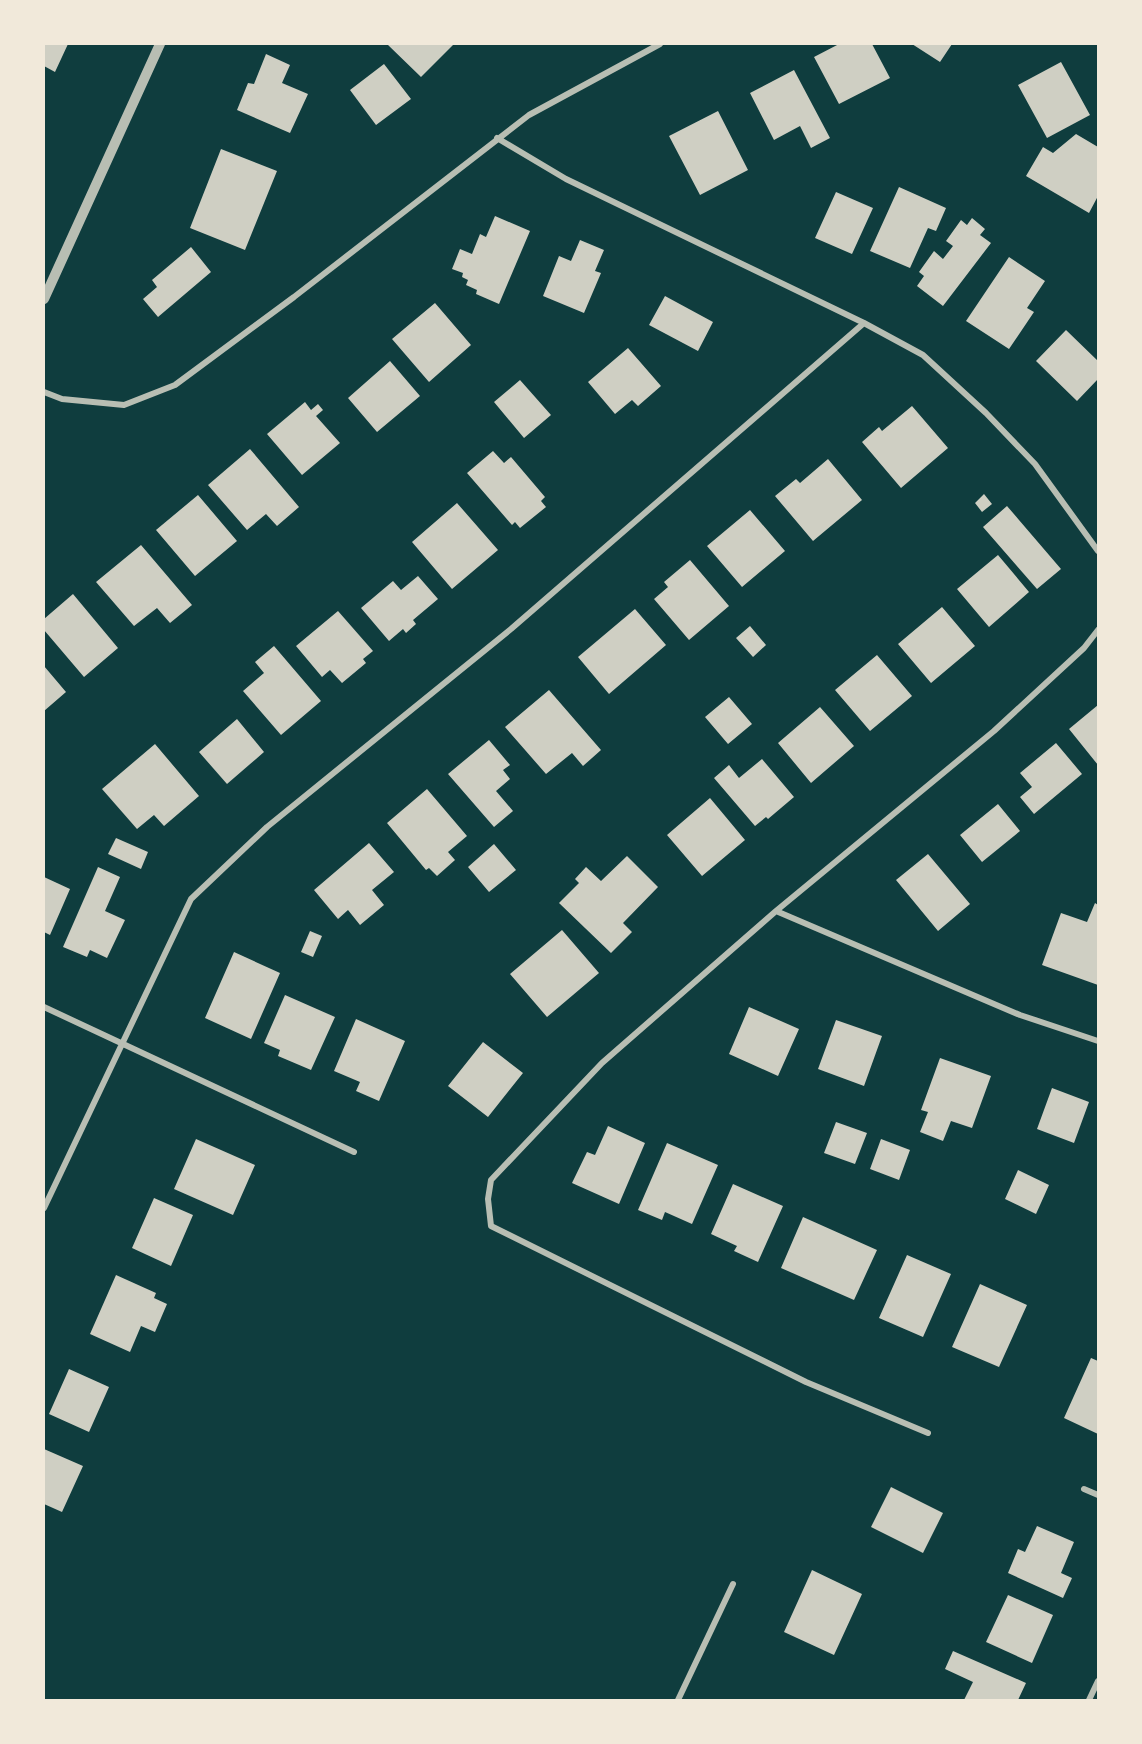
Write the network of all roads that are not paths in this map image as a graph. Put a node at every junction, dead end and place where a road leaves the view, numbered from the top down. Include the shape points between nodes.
1 (160, 44) edge
2 (660, 44) edge
3 (496, 138) junction
4 (44, 298) edge
5 (864, 323) junction
6 (44, 392) edge
7 (1098, 551) edge
8 (1098, 630) edge
9 (776, 911) junction
10 (44, 1007) edge
11 (1098, 1041) edge
12 (122, 1043) junction
13 (354, 1152) dead end
14 (44, 1208) edge
15 (927, 1433) dead end
16 (1084, 1489) dead end
17 (1098, 1495) edge
18 (733, 1584) dead end
19 (1098, 1681) edge
20 (678, 1701) edge
21 (1089, 1701) edge

1 - 4 street
2 - 3 street via 529,115
3 - 5 street via 566,179
3 - 6 street via 175,385 124,405 62,399
5 - 7 street via 923,355 986,413 1035,464
5 - 12 street via 511,629 267,827 191,899
8 - 9 street via 1084,648 994,730
9 - 11 street via 1020,1016
9 - 15 street via 602,1063 491,1180 491,1226 806,1382
10 - 12 street
12 - 13 street
12 - 14 street
16 - 17 street
18 - 20 street
19 - 21 street

